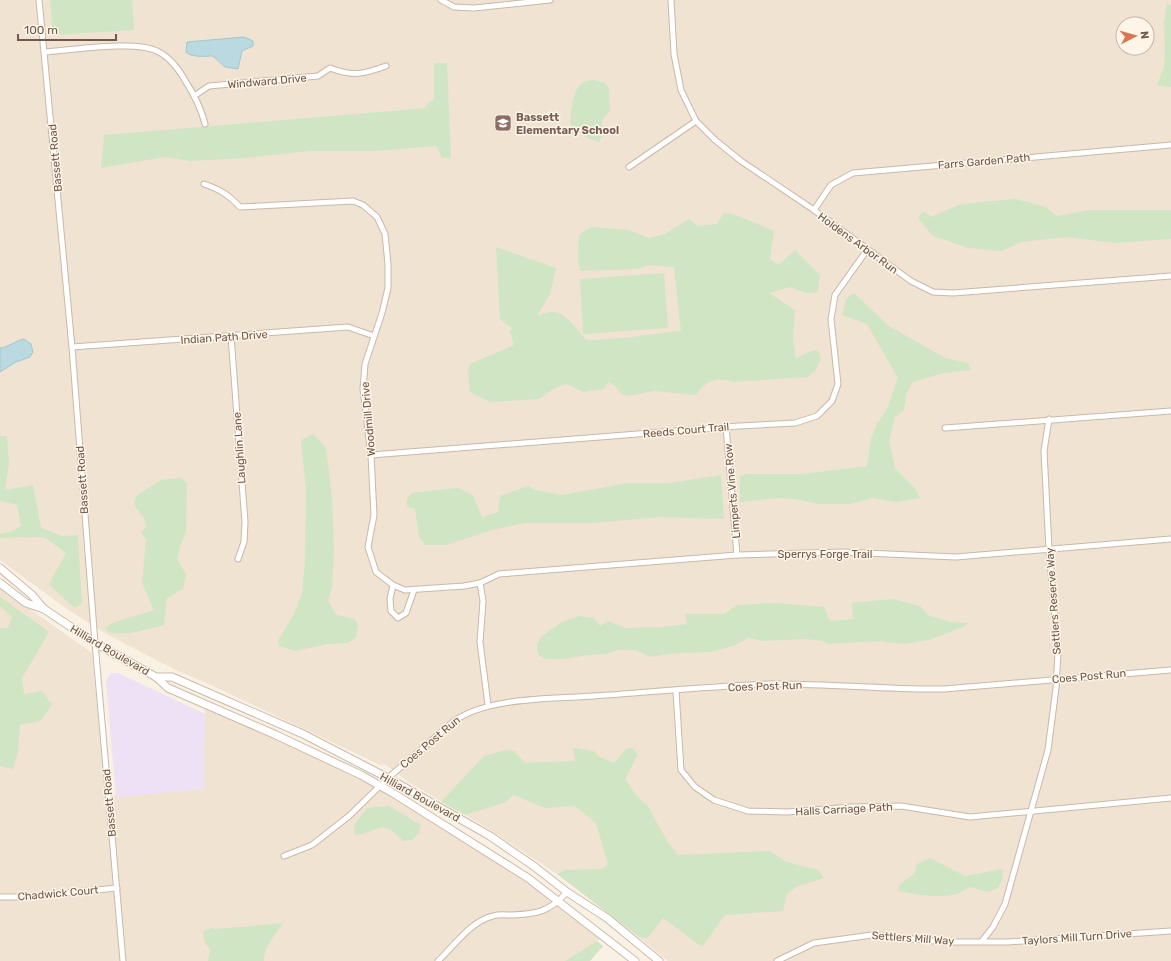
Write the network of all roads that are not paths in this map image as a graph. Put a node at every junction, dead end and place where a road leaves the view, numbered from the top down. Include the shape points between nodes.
1 (39, 0) edge
2 (441, 0) edge
3 (546, 0) edge
4 (550, 0) edge
5 (671, 0) edge
6 (45, 52) junction
7 (386, 66) dead end
8 (194, 96) junction
9 (696, 121) junction
10 (205, 124) dead end
11 (1171, 145) edge
12 (629, 167) dead end
13 (204, 184) dead end
14 (814, 210) junction
15 (867, 250) junction
16 (1171, 276) edge
17 (231, 336) junction
18 (374, 336) junction
19 (72, 347) junction
20 (1171, 411) edge
21 (1049, 419) junction
22 (726, 427) junction
23 (945, 428) dead end
24 (371, 455) junction
25 (1171, 539) edge
26 (1049, 549) junction
27 (737, 555) junction
28 (238, 559) dead end
29 (0, 568) edge
30 (0, 583) edge
31 (480, 583) junction
32 (392, 585) junction
33 (414, 590) junction
34 (44, 609) junction
35 (95, 644) junction
36 (1171, 670) edge
37 (156, 676) junction
38 (1057, 679) junction
39 (676, 691) junction
40 (488, 705) junction
41 (384, 782) junction
42 (1171, 798) edge
43 (1031, 811) junction
44 (284, 856) dead end
45 (117, 888) junction
46 (567, 892) junction
47 (0, 897) edge
48 (559, 901) junction
49 (1171, 931) edge
50 (982, 941) junction
51 (123, 961) edge
52 (438, 961) edge
53 (635, 961) edge
54 (659, 961) edge
55 (777, 961) edge

1 - 6 street, Bassett Road
2 - 3 street via 454,7 474,8
3 - 4 street
5 - 9 street, Holdens Arbor Run via 674,54 681,90
6 - 8 street via 136,46 150,48 172,62
6 - 19 street, Bassett Road
7 - 8 street, Windward Drive via 364,74 344,73 330,68 318,76 209,86
8 - 10 street
9 - 12 street
9 - 14 street, Holdens Arbor Run via 741,161
11 - 14 street, Farrs Garden Path via 853,173 831,185
13 - 18 street, Woodmill Drive via 219,189 240,206 353,201 377,218 385,234 388,288
14 - 15 street, Holdens Arbor Run
15 - 16 street, Holdens Arbor Run via 911,281 933,292 953,293
15 - 22 street, Reeds Court Trail via 835,295 831,319 838,384 832,401 817,416 795,423
17 - 18 street, Indian Path Drive via 348,328
17 - 19 street, Indian Path Drive
17 - 28 street, Laughlin Lane via 245,522 244,542
18 - 24 street, Woodmill Drive via 365,364 364,389
19 - 35 street, Bassett Road
20 - 21 street
21 - 23 street
21 - 26 street, Settlers Reserve Way via 1044,451
22 - 24 street, Reeds Court Trail
22 - 27 street, Limperts Vine Row
24 - 32 street, Woodmill Drive via 374,515 368,547 376,572
25 - 26 street, Sperrys Forge Trail
26 - 27 street, Sperrys Forge Trail via 956,557 842,552
26 - 38 street, Settlers Reserve Way via 1056,617
27 - 31 street, Sperrys Forge Trail via 499,574
29 - 34 main road, Hilliard Boulevard via 32,595
30 - 34 main road, Hilliard Boulevard via 26,603
31 - 33 street, Sperrys Forge Trail
31 - 40 street via 483,601 480,642
32 - 33 street, Sperrys Forge Trail
32 - 33 street via 390,611 398,618 406,613
34 - 35 main road, Hilliard Boulevard
35 - 37 main road, Hilliard Boulevard
35 - 45 street, Bassett Road
36 - 38 street, Coes Post Run
37 - 41 main road, Hilliard Boulevard via 168,688
37 - 41 main road, Hilliard Boulevard via 172,677 262,715
38 - 39 street, Coes Post Run via 911,690 768,684
38 - 43 street, Settlers Reserve Way via 1048,750
39 - 40 street, Coes Post Run
39 - 43 street, Halls Carriage Path via 681,770 695,787 714,800 748,810 787,812 901,806 970,817
40 - 41 street, Coes Post Run via 464,714
41 - 44 street, Coes Post Run via 349,816 312,845
41 - 46 main road, Hilliard Boulevard via 490,836
41 - 48 main road, Hilliard Boulevard
42 - 43 street, Halls Carriage Path
43 - 50 street, Settlers Reserve Way via 1005,904
45 - 47 street, Chadwick Court
45 - 51 street, Bassett Road
46 - 48 street
46 - 54 main road, Hilliard Boulevard via 607,918
48 - 52 street via 536,914 494,916 484,919
48 - 53 main road, Hilliard Boulevard
49 - 50 street, Taylors Mill Turn Drive via 1008,942
50 - 55 street, Settlers Mill Way via 945,942 872,935 814,943

